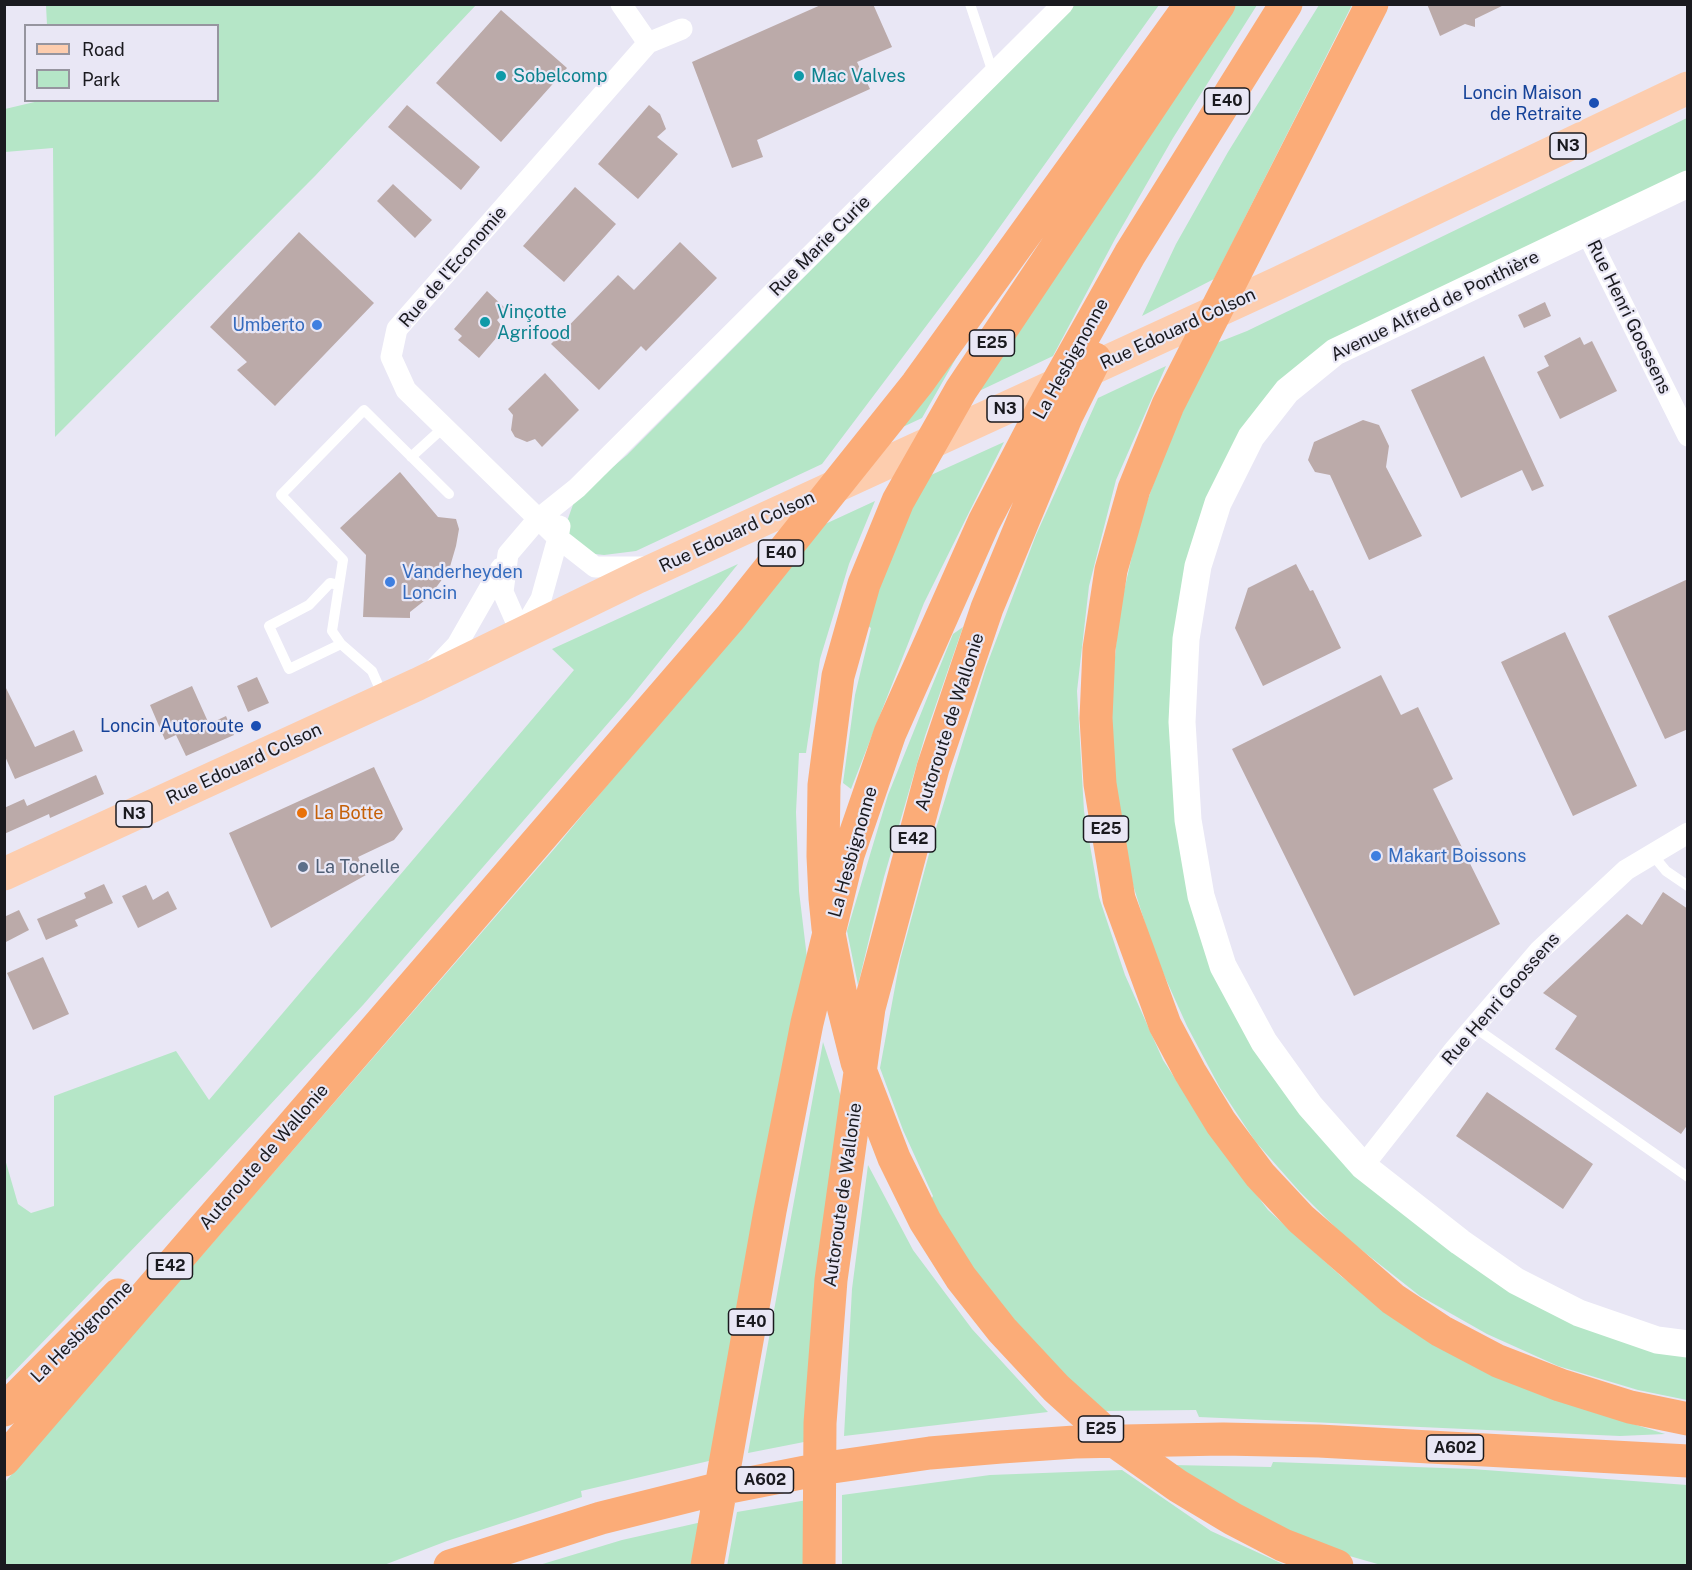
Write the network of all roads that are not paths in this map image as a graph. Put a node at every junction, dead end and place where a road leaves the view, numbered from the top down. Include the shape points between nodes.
1 (621, 4) edge
2 (970, 4) edge
3 (1063, 4) edge
4 (1191, 4) edge
5 (1219, 4) edge
6 (1286, 4) edge
7 (1372, 4) edge
8 (682, 29) dead end
9 (648, 43) junction
10 (993, 73) junction
11 (1688, 88) edge
12 (1688, 184) edge
13 (1168, 196) junction
14 (1586, 231) junction
15 (444, 427) junction
16 (1688, 436) edge
17 (411, 457) junction
18 (577, 488) junction
19 (448, 494) dead end
20 (537, 520) junction
21 (558, 538) junction
22 (508, 554) junction
23 (659, 568) junction
24 (339, 585) junction
25 (521, 633) junction
26 (341, 644) junction
27 (429, 679) junction
28 (385, 699) junction
29 (1688, 833) edge
30 (1652, 854) junction
31 (4, 874) edge
32 (1688, 886) edge
33 (1474, 1027) junction
34 (336, 1074) junction
35 (1364, 1166) junction
36 (1687, 1175) edge
37 (1688, 1344) edge
38 (4, 1410) edge
39 (1688, 1419) edge
40 (4, 1460) edge
41 (1688, 1461) edge
42 (450, 1566) edge
43 (707, 1566) edge
44 (819, 1566) edge
45 (1337, 1566) edge

1 - 9 street
2 - 10 lane
3 - 10 street, Rue Marie Curie
4 - 34 highway, E40 via 917,384 730,618
5 - 45 highway, E25 via 967,381 898,501 864,584 838,676 824,785 822,856 828,928 857,1062 878,1120 925,1221 961,1278 1056,1388 1117,1443 1233,1519
6 - 13 highway, E40
7 - 39 highway, E25 via 1168,405 1134,489 1111,570 1099,649 1096,718 1103,807 1119,899 1161,1015 1190,1072 1253,1166 1301,1219 1393,1299 1498,1361 1630,1407
8 - 9 street, Rue de l'Economie
9 - 15 street, Rue de l'Economie via 397,329 391,357 406,390
10 - 18 street, Rue Marie Curie
11 - 23 main road, Rue Edouard Colson / N3 via 1276,284
12 - 14 street, Avenue Alfred de Ponthière
13 - 43 highway, La Hesbignonne / E40 via 1130,254 1056,385 984,522 890,733 848,855 807,1023
13 - 44 highway, Autoroute de Wallonie / E42 via 1143,264 1066,415 987,608 933,768 872,996 831,1280 820,1423
14 - 16 street, Rue Henri Goossens
14 - 35 street, Avenue Alfred de Ponthière via 1335,352 1287,391 1251,437 1218,503 1198,566 1186,639 1182,722 1188,820 1201,896 1223,966 1264,1042 1310,1106
15 - 17 lane
15 - 20 street, Rue de l'Economie
17 - 19 lane
17 - 24 lane via 364,410 281,495 343,560
18 - 20 street
18 - 21 street via 562,514
20 - 21 street, Rue de l'Economie
20 - 22 street
21 - 23 street, Rue de l'Economie via 594,567
21 - 25 street via 541,599
22 - 25 street via 504,592
22 - 27 street via 457,645
23 - 25 main road, Rue Edouard Colson / N3
24 - 26 lane via 333,631
24 - 26 lane via 330,583 309,605 269,626 289,669
25 - 27 main road, Rue Edouard Colson / N3
26 - 28 lane via 372,671
27 - 28 main road, Rue Edouard Colson / N3
28 - 31 main road, Rue Edouard Colson / N3
29 - 30 street, Rue Henri Goossens
30 - 32 lane via 1666,872
30 - 33 street, Rue Henri Goossens via 1626,870 1539,951
33 - 35 street, Rue Henri Goossens
33 - 36 lane
34 - 38 highway, La Hesbignonne / E40
34 - 40 highway, Autoroute de Wallonie / E42
35 - 37 street, Avenue Alfred de Ponthière via 1516,1281 1579,1313 1657,1340
41 - 42 highway, A602 via 1404,1444 1223,1439 1075,1442 930,1453 709,1491 602,1518

